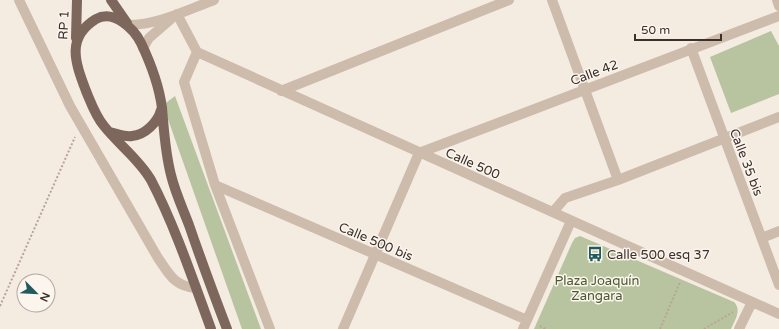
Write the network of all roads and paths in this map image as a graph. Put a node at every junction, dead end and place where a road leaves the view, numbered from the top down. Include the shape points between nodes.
1 (20, 0) edge
2 (77, 0) edge
3 (111, 0) edge
4 (214, 0) edge
5 (509, 0) edge
6 (552, 0) edge
7 (777, 0) edge
8 (779, 6) edge
9 (177, 14) junction
10 (779, 16) edge
11 (128, 25) junction
12 (143, 48) junction
13 (691, 48) junction
14 (75, 52) junction
15 (197, 52) junction
16 (585, 89) junction
17 (281, 91) junction
18 (162, 108) junction
19 (779, 117) edge
20 (80, 124) junction
21 (108, 131) junction
22 (724, 137) junction
23 (419, 153) junction
24 (618, 180) junction
25 (215, 185) junction
26 (553, 212) junction
27 (571, 221) junction
28 (779, 231) edge
29 (762, 238) junction
30 (376, 255) junction
31 (680, 282) dead end
32 (779, 285) edge
33 (196, 288) junction
34 (752, 302) junction
35 (0, 306) edge
36 (733, 312) dead end
37 (779, 314) edge
38 (525, 324) edge
39 (540, 326) dead end
40 (272, 328) edge
41 (211, 329) edge
42 (227, 329) edge
43 (343, 329) edge
44 (546, 329) edge
45 (660, 329) edge
46 (704, 329) edge
47 (739, 329) edge

1 - 20 street
2 - 14 main road, RP 1
3 - 11 main road
4 - 9 street
5 - 17 street
6 - 16 street
7 - 8 street
9 - 11 street via 140,25
9 - 12 street via 149,38
9 - 15 street
10 - 13 street, Calle 42
11 - 12 main road via 136,33
11 - 14 main road via 110,18 99,18 81,32
12 - 18 main road
13 - 16 street, Calle 42
13 - 22 street, Calle 35 bis
14 - 21 main road via 76,64 90,102
15 - 17 street, Calle 500
15 - 25 street via 184,82
16 - 23 street, Calle 42
16 - 24 street
17 - 23 street, Calle 500
18 - 21 main road via 156,121 139,134 127,136
18 - 42 main road via 164,142 171,176
19 - 22 street
20 - 33 street via 158,258 178,283 184,287
20 - 35 path
21 - 33 main road via 150,178
22 - 24 street
22 - 29 street, Calle 35 bis
23 - 26 street, Calle 500
23 - 30 street
24 - 26 street via 565,198
25 - 30 street, Calle 500 bis
25 - 40 street
26 - 27 street, Calle 500
27 - 34 street, Calle 500
27 - 38 street
28 - 29 street
29 - 32 street, Calle 35 bis
30 - 38 street, Calle 500 bis
30 - 43 street
31 - 45 path
33 - 41 main road
34 - 37 street, Calle 500
34 - 47 street
36 - 46 path
39 - 44 path

